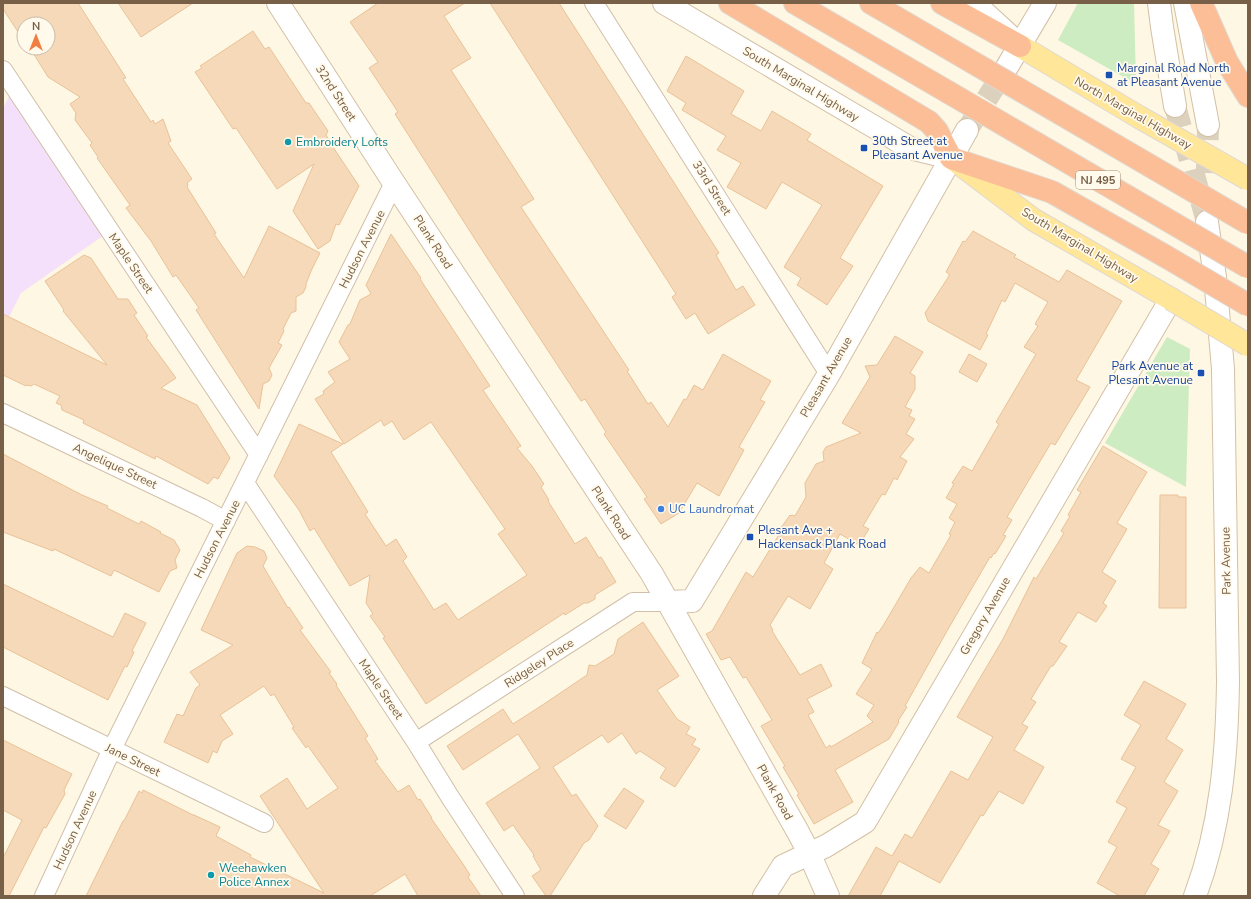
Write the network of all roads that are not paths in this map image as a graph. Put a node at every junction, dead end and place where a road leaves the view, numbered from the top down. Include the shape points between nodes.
1 (278, 3) edge
2 (594, 3) edge
3 (664, 3) edge
4 (730, 3) edge
5 (795, 3) edge
6 (871, 3) edge
7 (942, 3) edge
8 (974, 3) edge
9 (1045, 3) edge
10 (1159, 3) edge
11 (1185, 3) edge
12 (1201, 3) edge
13 (1020, 46) junction
14 (1007, 67) tunnel mouth
15 (3, 70) edge
16 (1248, 96) edge
17 (1175, 106) tunnel mouth
18 (1208, 125) tunnel mouth
19 (968, 130) tunnel mouth
20 (951, 158) junction
21 (1248, 179) edge
22 (394, 183) junction
23 (1207, 222) tunnel mouth
24 (1248, 223) edge
25 (1248, 267) edge
26 (1171, 299) junction
27 (1248, 305) edge
28 (1248, 345) edge
29 (829, 374) junction
30 (3, 413) edge
31 (259, 455) junction
32 (245, 483) junction
33 (226, 520) junction
34 (667, 602) junction
35 (3, 696) edge
36 (416, 742) junction
37 (112, 749) junction
38 (264, 823) dead end
39 (809, 853) junction
40 (44, 896) edge
41 (515, 896) edge
42 (764, 896) edge
43 (828, 896) edge
44 (1195, 896) edge

1 - 22 main road, 32nd Street
2 - 29 street, 33rd Street
3 - 20 main road, South Marginal Highway via 910,148
4 - 20 highway via 929,122 937,131
5 - 25 highway, NJ 495, bridge
6 - 24 highway, bridge
7 - 13 highway
8 - 13 main road
9 - 13 main road
10 - 17 main road
11 - 18 main road
12 - 16 highway via 1227,62
13 - 14 main road
13 - 21 main road, North Marginal Highway, bridge
15 - 31 street, Maple Street
19 - 20 main road, Pleasant Avenue
20 - 26 main road, South Marginal Highway via 1034,220
20 - 27 highway, bridge via 1052,192
20 - 29 main road, Pleasant Avenue
22 - 31 street, Hudson Avenue
22 - 34 main road, Plank Road via 652,574
23 - 44 main road, Park Avenue via 1215,277 1223,369 1228,727 1219,808 1210,849
26 - 28 main road, South Marginal Highway, bridge
26 - 39 main road, Gregory Avenue via 865,822 826,846
29 - 34 main road, Pleasant Avenue via 692,600
30 - 33 street, Angelique Street
31 - 32 street, Hudson Avenue
32 - 33 street, Hudson Avenue
32 - 36 street, Maple Street
33 - 37 street, Hudson Avenue
34 - 36 street, Ridgeley Place via 633,602
34 - 39 main road, Plank Road
35 - 37 street, Jane Street
36 - 41 street, Maple Street
37 - 38 street, Jane Street
37 - 40 street, Hudson Avenue
39 - 42 main road, Gregory Avenue via 783,866
39 - 43 main road, Plank Road

